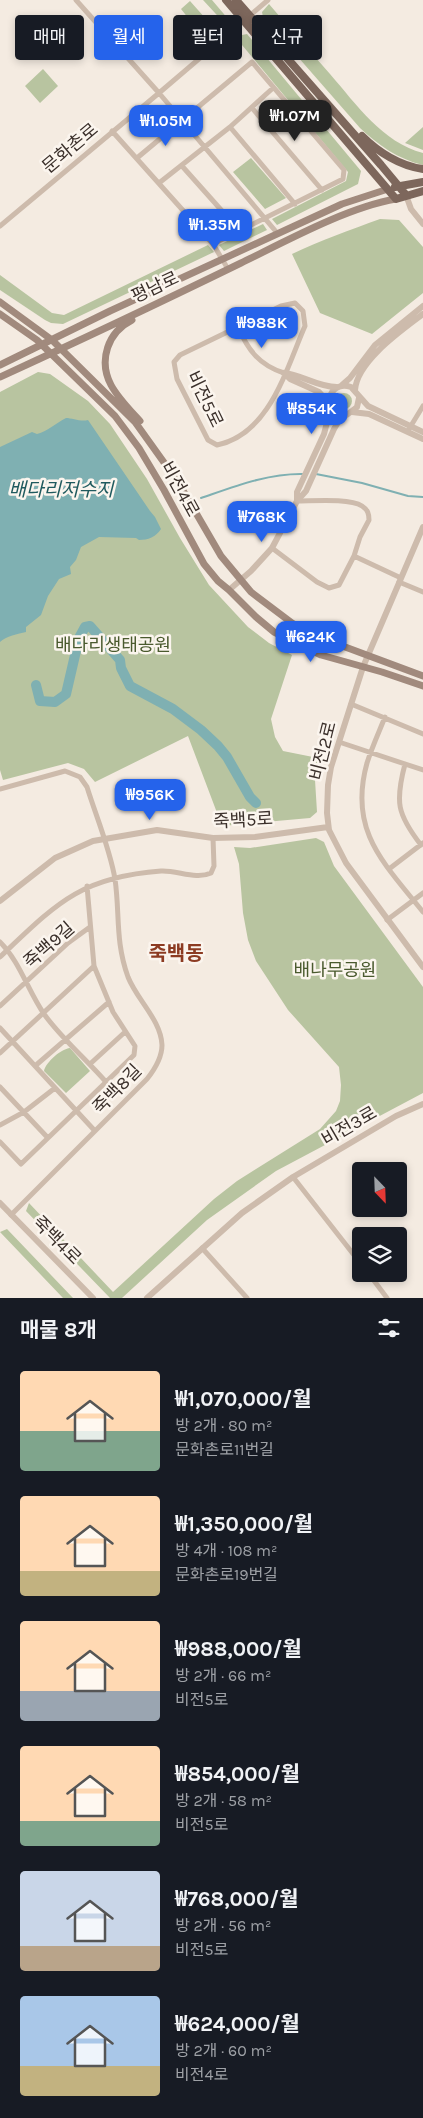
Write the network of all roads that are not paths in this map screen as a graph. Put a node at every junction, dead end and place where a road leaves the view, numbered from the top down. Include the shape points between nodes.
1 (76, 0) edge
2 (226, 0) edge
3 (236, 0) edge
4 (268, 0) edge
5 (247, 18) junction
6 (273, 88) junction
7 (159, 93) junction
8 (252, 108) junction
9 (339, 116) junction
10 (183, 120) junction
11 (230, 127) junction
12 (112, 131) junction
13 (206, 147) junction
14 (137, 158) junction
15 (182, 166) junction
16 (423, 169) edge
17 (423, 182) edge
18 (159, 183) junction
19 (399, 187) junction
20 (388, 188) junction
21 (322, 190) junction
22 (423, 191) edge
23 (406, 196) junction
24 (396, 199) junction
25 (295, 204) junction
26 (411, 209) junction
27 (266, 218) junction
28 (423, 224) edge
29 (0, 226) edge
30 (239, 230) junction
31 (278, 234) junction
32 (213, 244) junction
33 (223, 260) junction
34 (228, 270) junction
35 (181, 292) junction
36 (0, 302) edge
37 (423, 306) edge
38 (0, 314) edge
39 (423, 314) edge
40 (238, 327) junction
41 (52, 340) junction
42 (42, 345) junction
43 (61, 349) junction
44 (51, 354) junction
45 (0, 366) edge
46 (284, 373) junction
47 (0, 377) edge
48 (339, 386) junction
49 (355, 390) junction
50 (359, 398) junction
51 (331, 405) junction
52 (423, 406) edge
53 (350, 413) junction
54 (409, 429) junction
55 (423, 432) edge
56 (146, 436) junction
57 (423, 439) edge
58 (312, 469) junction
59 (297, 501) junction
60 (423, 528) edge
61 (272, 548) junction
62 (354, 556) junction
63 (400, 580) junction
64 (240, 581) junction
65 (229, 590) junction
66 (423, 592) edge
67 (367, 656) junction
68 (363, 667) junction
69 (423, 676) edge
70 (423, 686) edge
71 (351, 704) junction
72 (384, 716) junction
73 (423, 734) edge
74 (339, 742) junction
75 (370, 754) junction
76 (404, 764) junction
77 (423, 770) edge
78 (0, 789) edge
79 (328, 827) junction
80 (103, 838) junction
81 (213, 838) junction
82 (422, 844) edge
83 (389, 869) junction
84 (115, 878) junction
85 (87, 886) junction
86 (423, 893) edge
87 (413, 900) junction
88 (0, 901) edge
89 (423, 912) edge
90 (387, 920) junction
91 (90, 927) junction
92 (0, 942) edge
93 (8, 950) junction
94 (0, 957) edge
95 (94, 966) junction
96 (423, 967) edge
97 (26, 983) junction
98 (108, 1002) junction
99 (0, 1006) edge
100 (44, 1014) junction
101 (0, 1028) edge
102 (125, 1032) junction
103 (67, 1040) junction
104 (13, 1042) junction
105 (0, 1053) edge
106 (90, 1064) junction
107 (35, 1066) junction
108 (106, 1082) junction
109 (0, 1087) edge
110 (55, 1088) junction
111 (423, 1104) edge
112 (76, 1110) junction
113 (24, 1112) junction
114 (0, 1125) edge
115 (95, 1131) junction
116 (48, 1138) junction
117 (0, 1142) edge
118 (293, 1177) junction
119 (0, 1204) edge
120 (11, 1215) junction
121 (202, 1248) junction
122 (352, 1252) edge
123 (375, 1282) edge
124 (92, 1298) edge
125 (147, 1298) edge
126 (246, 1298) edge
127 (388, 1298) edge

1 - 7 street
2 - 5 main road
3 - 5 main road
4 - 5 street, 문화촌로
5 - 7 street, 문화촌로
5 - 9 main road
5 - 20 main road
6 - 8 street
6 - 10 street via 252,62
6 - 21 street via 344,170 343,179
7 - 10 street
7 - 12 street, 문화촌로
8 - 11 street
8 - 21 street
9 - 16 main road via 387,155
9 - 19 main road
10 - 13 street
10 - 14 street
11 - 13 street
11 - 25 street
12 - 14 street
12 - 29 street, 문화촌로
13 - 15 street
13 - 27 street
14 - 18 street
15 - 18 street
15 - 30 street
17 - 19 main road
18 - 32 street
19 - 20 main road
19 - 23 main road
20 - 24 main road
20 - 31 main road, 평남로 via 342,204
21 - 25 street
22 - 23 main road
23 - 24 main road
23 - 26 street
24 - 26 street
24 - 34 main road, 평남로 via 345,215
25 - 27 street
26 - 28 street
27 - 30 street
27 - 31 street
30 - 32 street
31 - 33 main road, 평남로
32 - 33 street
33 - 34 street
33 - 41 main road, 평남로
34 - 35 main road, 평남로
35 - 43 main road, 평남로
35 - 56 main road via 166,304 120,326 106,350 105,364 110,383 140,421
36 - 41 main road
37 - 48 street via 375,345 350,378
38 - 42 main road
39 - 49 street via 376,354 361,373
40 - 46 street via 248,349 257,359
40 - 46 street, 비전5로 via 281,306 295,303 303,311 305,326
40 - 46 street, 비전5로 via 180,355 174,362 176,379 208,440 217,445 225,444 253,426 266,411
41 - 42 main road, 평남로
41 - 43 main road, 비전4로
42 - 44 main road
42 - 45 main road, 평남로
43 - 44 main road, 평남로
43 - 56 main road, 비전4로
44 - 47 main road, 평남로
44 - 65 main road, 비전4로 via 128,432 200,557 218,582
46 - 48 street via 295,374 318,385
46 - 51 street via 318,392
48 - 49 street via 347,385
48 - 51 street via 330,394
49 - 50 street
50 - 53 street via 357,407
50 - 54 street
51 - 53 street via 340,414
51 - 58 street
52 - 54 street
53 - 54 street via 369,414
53 - 58 street via 340,419
54 - 55 street
54 - 57 street
56 - 64 main road, 비전4로
58 - 59 street via 298,490
58 - 59 street via 307,490
59 - 61 street
59 - 62 street via 346,502 366,509 369,520
60 - 63 street, 비전2로
61 - 62 street via 330,588 339,585
61 - 64 street
62 - 63 street
63 - 66 street
63 - 67 street, 비전2로
64 - 65 street
64 - 67 main road, 비전4로 via 292,623 313,635
65 - 68 main road, 비전4로 via 274,632 321,655
67 - 68 street, 비전2로
67 - 69 main road, 비전4로
68 - 70 main road, 비전4로
68 - 71 street, 비전2로
71 - 72 street
71 - 74 street, 비전2로
72 - 73 street
72 - 75 street
74 - 75 street
74 - 79 street, 비전2로 via 328,785
75 - 76 street
75 - 83 street via 361,794 362,816 368,835
76 - 77 street
76 - 82 street via 400,808 404,822
78 - 80 street, 죽백8길 via 65,771 73,773 87,787
79 - 81 street, 죽백5로 via 255,837
79 - 90 street, 비전2로 via 346,863
80 - 81 street, 죽백5로 via 157,830
80 - 84 street, 죽백8길
80 - 88 street, 죽백5로 via 55,858
81 - 84 street, 죽백9길 via 213,870 206,876 163,871
82 - 83 street
83 - 87 street
84 - 85 street, 죽백9길
84 - 115 street, 죽백8길 via 122,957 137,997 160,1032 162,1046 156,1069
85 - 91 street, 죽백9길
85 - 93 street, 죽백9길 via 45,914
86 - 87 street
87 - 89 street
87 - 90 street
90 - 96 street, 비전2로
91 - 95 street, 죽백9길
91 - 97 street, 죽백9길
92 - 93 street, 죽백9길
93 - 94 street, 죽백9길
93 - 97 street, 죽백9길
95 - 98 street, 죽백9길
95 - 100 street
97 - 99 street, 죽백9길
97 - 100 street, 죽백9길
98 - 102 street, 죽백9길
98 - 103 street
100 - 103 street, 죽백9길
100 - 104 street
101 - 104 street
102 - 106 street
102 - 108 street, 죽백9길 via 135,1046 134,1055
103 - 106 street
103 - 107 street
104 - 105 street
104 - 107 street
106 - 108 street
107 - 110 street
108 - 112 street, 죽백9길
109 - 113 street
110 - 112 street
110 - 113 street
111 - 118 street, 비전3로 via 396,1116
112 - 115 street
112 - 116 street, 죽백9길
113 - 114 street
113 - 116 street
115 - 120 street, 죽백8길
116 - 117 street, 죽백9길 via 21,1164
118 - 121 street, 비전3로 via 242,1213
118 - 122 street
119 - 120 street, 죽백4로
120 - 124 street, 죽백4로
121 - 125 street, 비전3로
121 - 126 street
123 - 127 street

